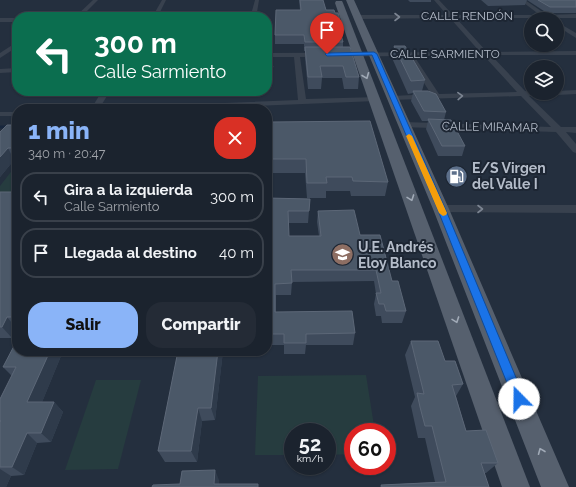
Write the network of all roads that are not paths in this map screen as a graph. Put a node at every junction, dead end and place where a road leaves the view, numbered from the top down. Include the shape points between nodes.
1 (96, 0) edge
2 (164, 0) edge
3 (257, 0) edge
4 (338, 0) edge
5 (350, 0) edge
6 (436, 0) edge
7 (522, 0) edge
8 (83, 12) edge
9 (157, 12) edge
10 (254, 12) edge
11 (540, 12) edge
12 (451, 16) junction
13 (564, 16) edge
14 (576, 16) edge
15 (358, 17) junction
16 (524, 17) edge
17 (0, 20) edge
18 (12, 20) edge
19 (564, 28) edge
20 (576, 36) edge
21 (12, 48) edge
22 (576, 53) edge
23 (297, 54) junction
24 (366, 54) junction
25 (409, 54) junction
26 (486, 54) junction
27 (272, 55) edge
28 (0, 56) edge
29 (12, 56) dead end
30 (12, 70) edge
31 (0, 71) edge
32 (576, 92) edge
33 (564, 93) edge
34 (522, 94) junction
35 (436, 96) junction
36 (384, 98) junction
37 (302, 102) junction
38 (251, 104) edge
39 (0, 114) edge
40 (12, 114) edge
41 (404, 125) junction
42 (558, 129) junction
43 (576, 130) edge
44 (576, 150) edge
45 (441, 208) junction
46 (576, 209) edge
47 (516, 487) edge
48 (555, 487) edge

1 - 8 street
2 - 9 street
3 - 10 street
4 - 24 main road
5 - 15 main road
6 - 12 street
7 - 11 street
15 -> 12 street, CALLE RENDÓN
12 - 16 street, CALLE RENDÓN
12 - 26 street
13 - 14 street, CALLE RENDÓN
15 - 24 main road
17 - 18 street
19 - 20 street
21 - 28 street
22 - 26 street, CALLE SARMIENTO
23 - 24 street, CALLE SARMIENTO
23 - 27 street, CALLE SARMIENTO
23 - 37 street
24 - 25 street, CALLE SARMIENTO
24 - 36 main road
25 - 26 street, CALLE SARMIENTO
25 - 35 street
26 - 34 street
28 - 29 street
30 - 31 street
32 - 33 street
35 -> 34 street
34 - 42 street
35 - 36 street
36 - 37 street
36 - 41 main road
36 -> 47 main road
37 - 38 street
39 - 40 street
41 - 42 street, CALLE MIRAMAR
41 - 45 main road
42 - 43 street, CALLE MIRAMAR
42 - 44 street
45 -> 46 street
48 -> 45 main road

